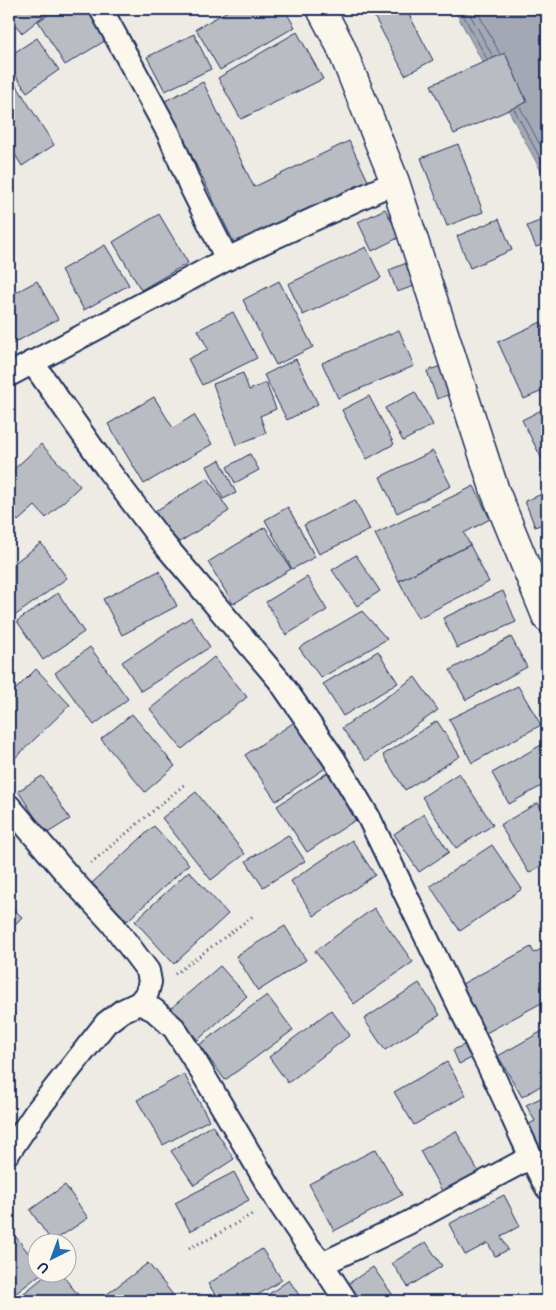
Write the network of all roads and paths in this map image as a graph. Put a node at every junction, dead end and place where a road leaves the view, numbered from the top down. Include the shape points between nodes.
1 (101, 9) edge
2 (321, 9) edge
3 (395, 182) junction
4 (227, 260) junction
5 (32, 362) junction
6 (9, 375) edge
7 (547, 618) edge
8 (185, 784) dead end
9 (9, 806) edge
10 (72, 880) junction
11 (253, 916) dead end
12 (143, 998) junction
13 (9, 1152) edge
14 (531, 1157) junction
15 (545, 1180) edge
16 (277, 1200) junction
17 (188, 1248) dead end
18 (322, 1264) junction
19 (346, 1301) edge

1 - 4 street via 165,127
2 - 3 highway via 340,45
3 - 4 street
3 - 7 highway via 495,491
4 - 5 street
5 - 6 street
5 - 14 street via 164,544 279,680 334,759 369,818
8 - 10 path
9 - 10 street
10 - 12 street via 111,922 148,971 150,982
11 - 12 path
12 - 13 street via 106,1023
12 - 16 street via 174,1028
14 - 15 street
14 - 18 street via 416,1219
16 - 17 path
16 - 18 street
18 - 19 street

